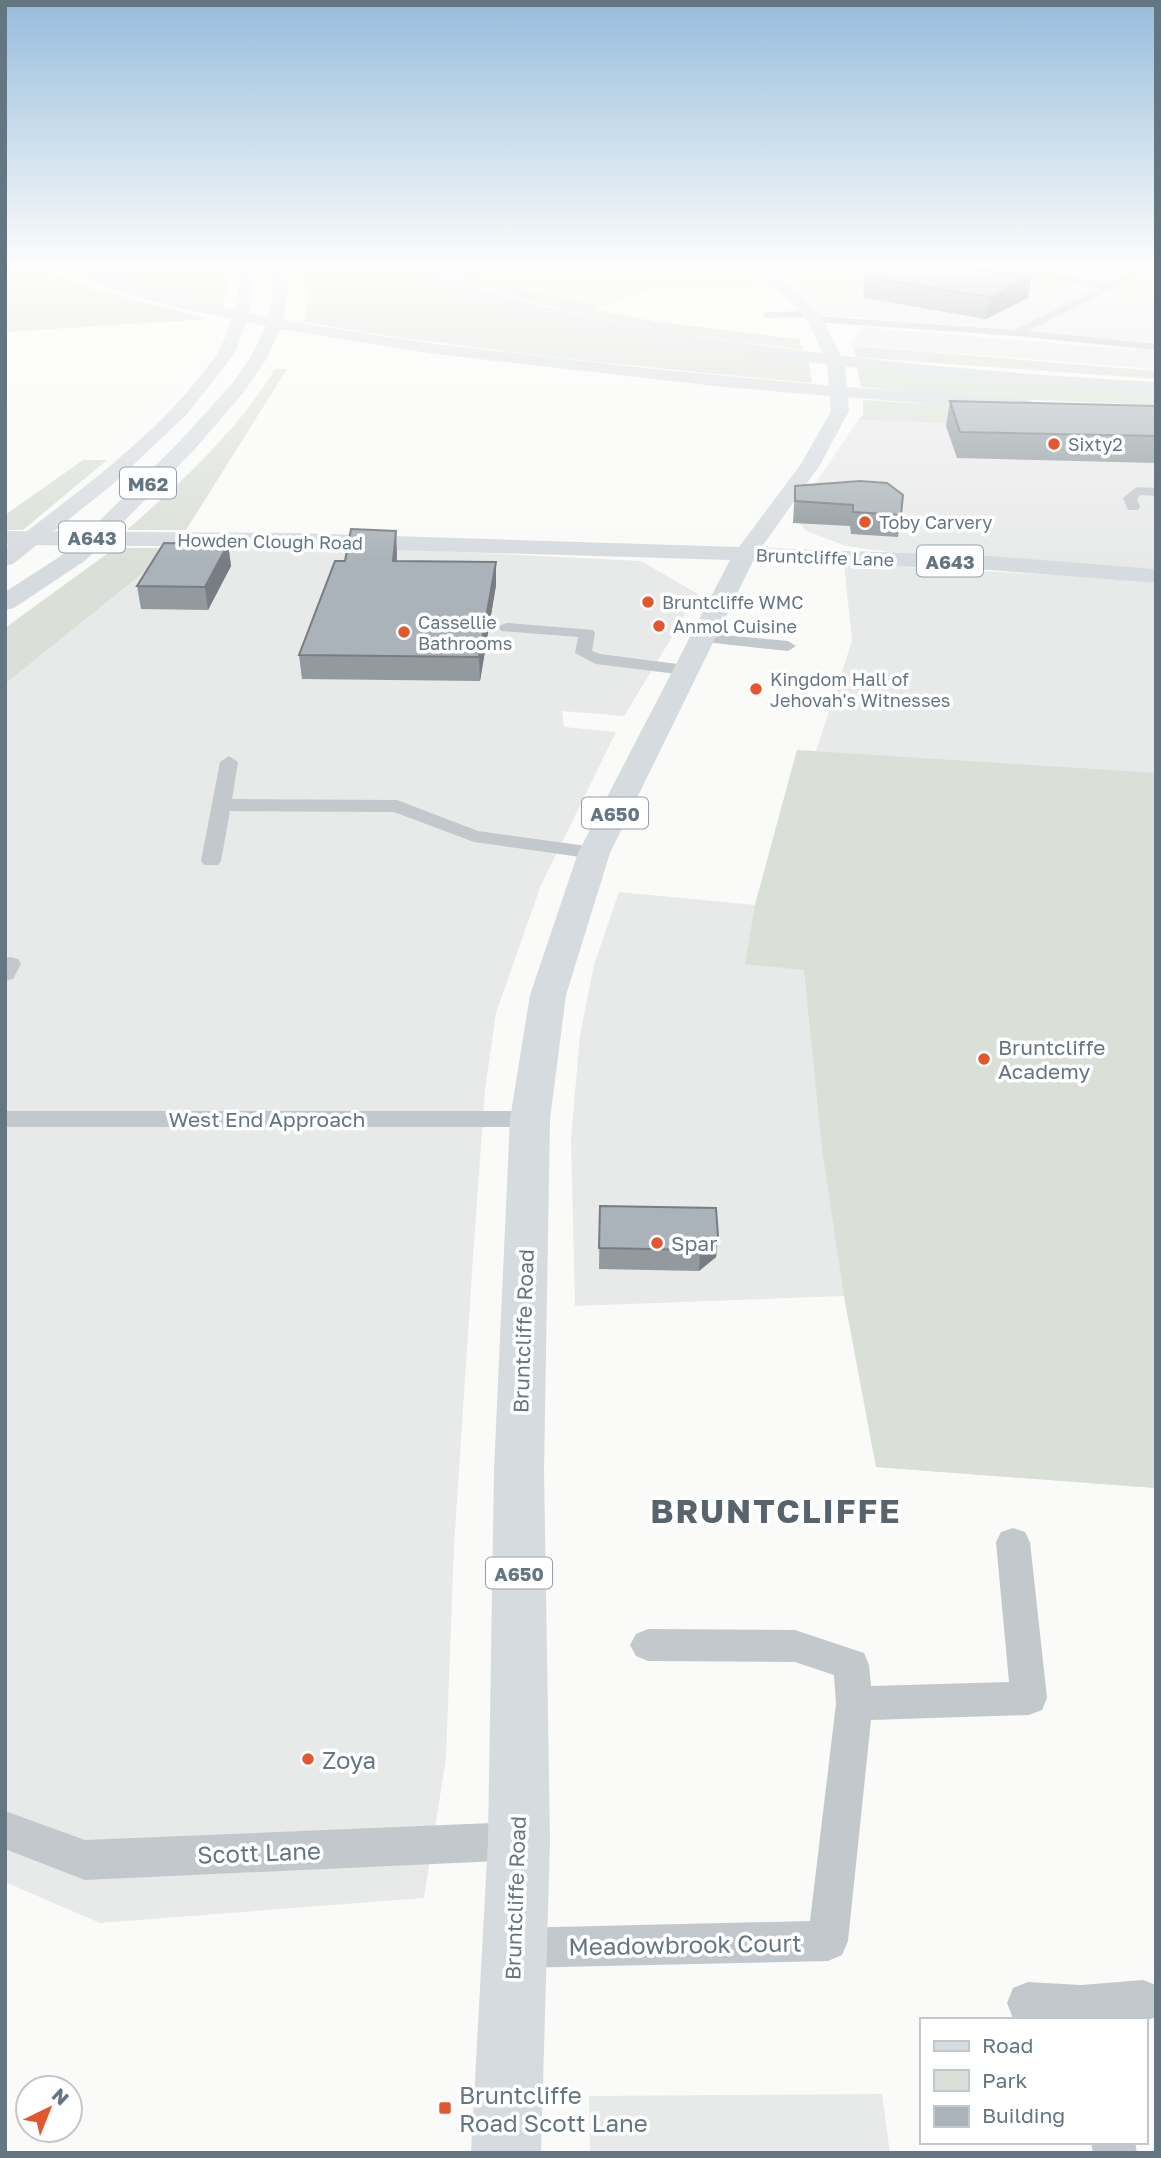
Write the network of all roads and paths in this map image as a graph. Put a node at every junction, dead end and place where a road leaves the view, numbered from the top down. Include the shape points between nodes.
1 (217, 364) edge
2 (252, 364) edge
3 (557, 364) edge
4 (834, 364) edge
5 (862, 364) edge
6 (1156, 387) edge
7 (1051, 406) edge
8 (1156, 492) edge
9 (1133, 507) dead end
10 (786, 523) junction
11 (5, 538) edge
12 (745, 554) junction
13 (5, 559) edge
14 (885, 559) junction
15 (1156, 576) edge
16 (5, 603) edge
17 (507, 628) dead end
18 (702, 638) junction
19 (788, 646) dead end
20 (685, 670) junction
21 (229, 762) dead end
22 (221, 805) junction
23 (594, 853) junction
24 (211, 861) dead end
25 (5, 1119) edge
26 (530, 1119) junction
27 (1013, 1542) dead end
28 (648, 1645) dead end
29 (854, 1704) junction
30 (5, 1830) edge
31 (519, 1841) junction
32 (514, 1948) junction
33 (1143, 2001) dead end
34 (1028, 2003) dead end
35 (1083, 2013) edge
36 (506, 2153) edge

1 - 13 main road, M62 via 180,410 106,480
2 - 16 main road, M62 via 221,410 70,562
3 - 7 main road via 814,390
4 - 10 main road, A650 via 840,411 810,465
5 - 6 main road
8 - 9 street via 1138,491 1130,498
10 - 12 main road, A650
10 - 14 main road via 824,545
11 - 12 main road, Howden Clough Road / A643
12 - 14 main road, Bruntcliffe Lane / A643
12 - 18 main road, Bruntcliffe Road / A650
14 - 15 main road, Bruntcliffe Lane / A643
17 - 20 street via 587,633 583,653 596,659
18 - 19 street
18 - 20 main road, Bruntcliffe Road / A650
20 - 23 main road, Bruntcliffe Road / A650
21 - 22 street
22 - 23 street via 397,806 474,836
22 - 24 street
23 - 26 main road, Bruntcliffe Road / A650 via 548,995
25 - 26 street, West End Approach
26 - 31 main road, Bruntcliffe Road / A650 via 519,1456
27 - 29 street via 1029,1698
28 - 29 street, Meadowbrook Court via 795,1646 851,1665
29 - 32 street, Meadowbrook Court via 828,1941
30 - 31 street, Scott Lane via 85,1860
31 - 32 main road, Bruntcliffe Road / A650
32 - 36 main road, Bruntcliffe Road / A650
33 - 35 street
34 - 35 street

